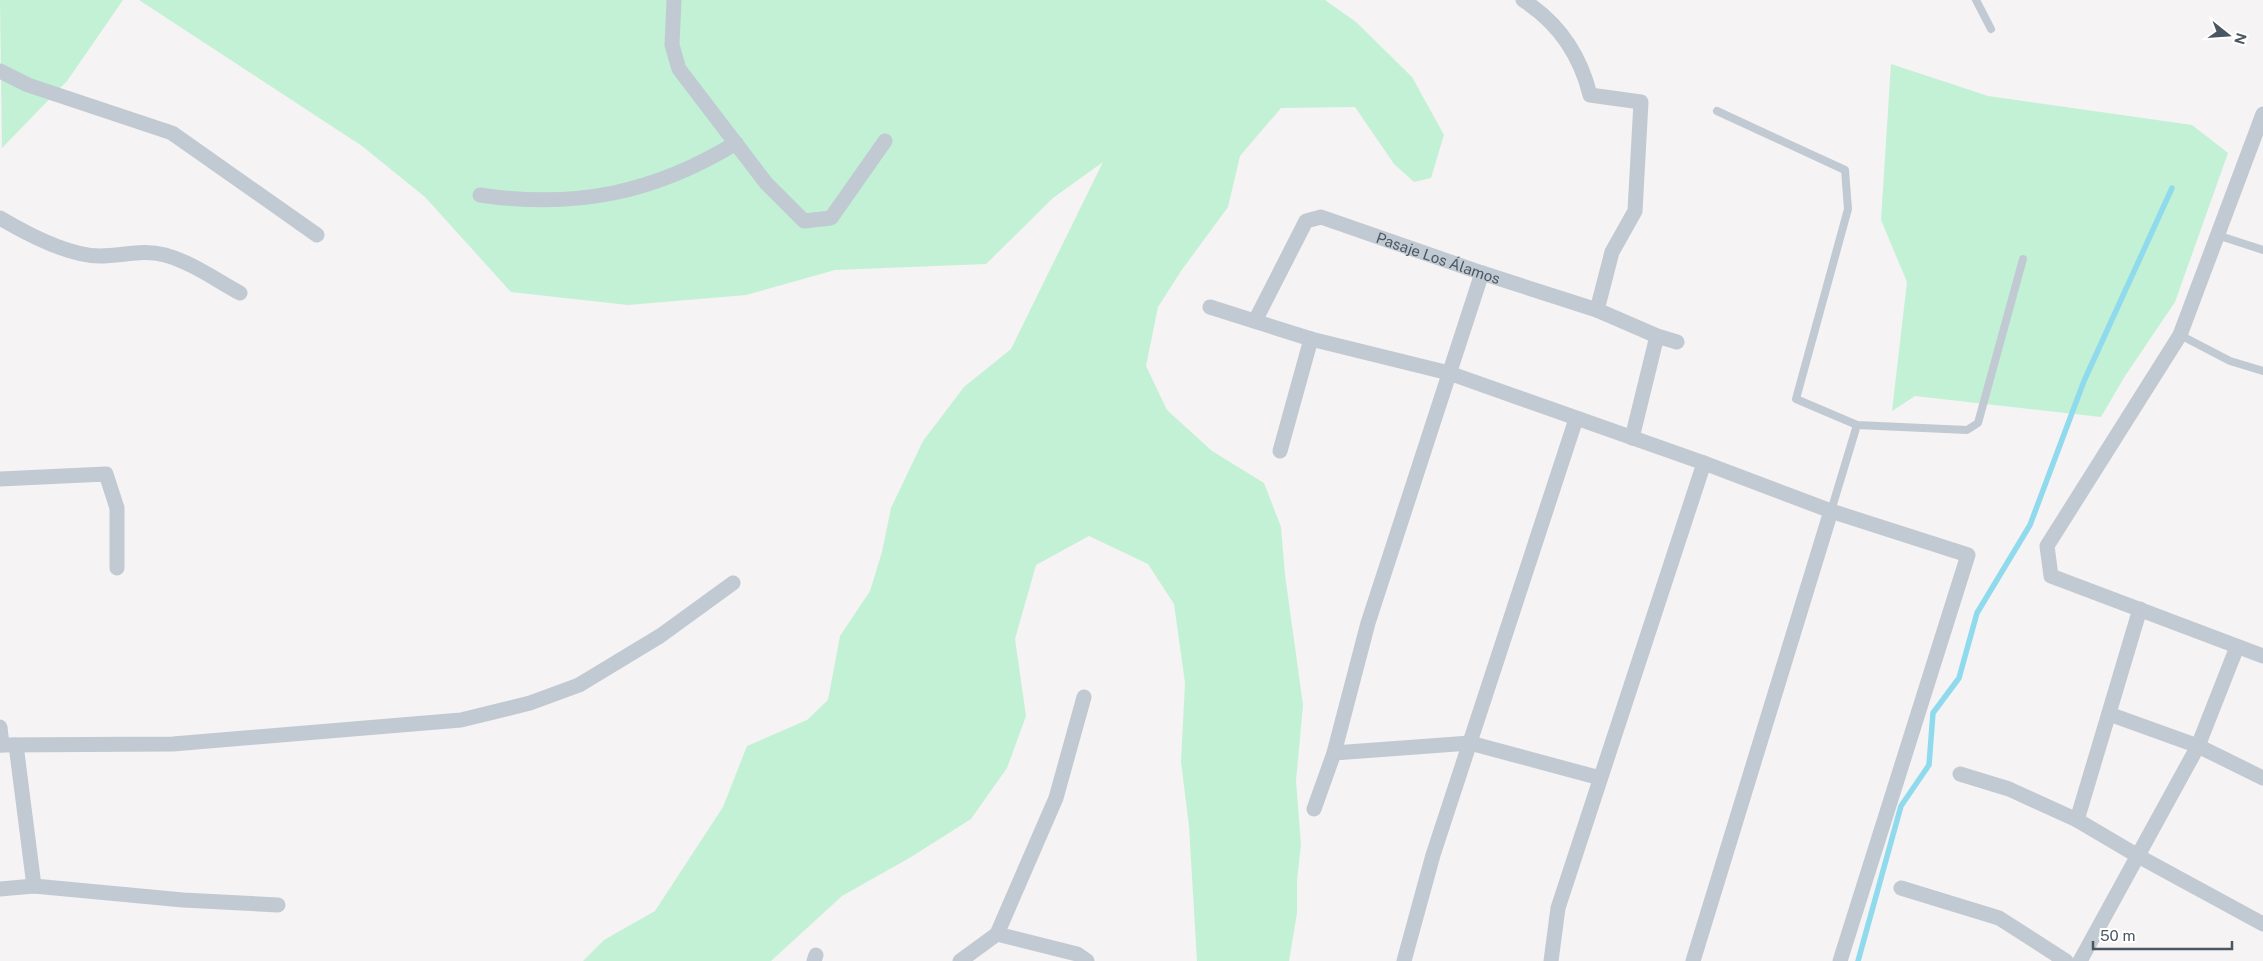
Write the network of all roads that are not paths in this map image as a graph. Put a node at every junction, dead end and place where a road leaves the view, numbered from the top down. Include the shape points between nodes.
1 (674, 0) edge
2 (1523, 0) edge
3 (1976, 0) edge
4 (1991, 29) dead end
5 (0, 71) edge
6 (1716, 111) dead end
7 (2263, 114) edge
8 (885, 141) dead end
9 (736, 143) junction
10 (480, 195) dead end
11 (0, 218) edge
12 (2217, 235) junction
13 (317, 236) dead end
14 (2263, 250) edge
15 (2023, 259) dead end
16 (1482, 273) junction
17 (240, 293) dead end
18 (1210, 308) dead end
19 (1597, 310) junction
20 (1255, 321) junction
21 (2180, 335) junction
22 (1657, 336) junction
23 (1311, 339) junction
24 (1677, 342) dead end
25 (2263, 371) edge
26 (1449, 373) junction
27 (1576, 420) junction
28 (1857, 425) junction
29 (1632, 438) junction
30 (1280, 451) dead end
31 (1704, 463) junction
32 (0, 479) edge
33 (1831, 511) junction
34 (117, 568) dead end
35 (733, 583) dead end
36 (2140, 609) junction
37 (2237, 647) junction
38 (2263, 656) edge
39 (1084, 697) dead end
40 (2108, 714) junction
41 (0, 727) edge
42 (1470, 743) junction
43 (6, 745) edge
44 (2198, 746) junction
45 (1334, 753) junction
46 (1960, 774) dead end
47 (1600, 778) junction
48 (2263, 778) edge
49 (1314, 809) dead end
50 (2077, 820) junction
51 (2138, 856) junction
52 (34, 886) junction
53 (1901, 888) dead end
54 (0, 889) edge
55 (278, 905) dead end
56 (2263, 924) edge
57 (997, 934) junction
58 (960, 961) edge
59 (1087, 961) edge
60 (1404, 961) edge
61 (1551, 961) edge
62 (1694, 961) edge
63 (1840, 961) edge
64 (2066, 961) edge
65 (2080, 961) edge

1 - 9 street via 672,45 679,69
2 - 19 street via 1549,19 1571,46 1590,95 1641,102 1636,211 1612,252
3 - 4 lane
5 - 13 street via 28,85 172,132
6 - 28 lane via 1845,170 1848,209 1796,399
7 - 12 street
8 - 9 street via 831,218 804,221 766,182
9 - 10 street via 681,173 621,193 562,201
11 - 17 street via 39,238 82,254 101,256 138,251 177,259
12 - 14 lane
12 - 21 street
15 - 28 lane via 1978,423 1967,430
16 - 19 street, Pasaje Los Álamos
16 - 20 street, Pasaje Los Álamos via 1321,217 1306,221
16 - 26 street
18 - 20 street
19 - 22 street, Pasaje Los Álamos
20 - 23 street
21 - 25 lane via 2230,361
21 - 36 street via 2047,546 2050,576
22 - 24 street, Pasaje Los Álamos
22 - 29 street
23 - 26 street
23 - 30 street
26 - 27 street
26 - 45 street via 1368,623
27 - 29 street
27 - 42 street
28 - 33 lane
29 - 31 street
31 - 33 street
31 - 47 street
32 - 34 street via 106,474 117,508
33 - 62 street
33 - 63 street via 1968,555
35 - 43 street via 660,636 579,685 530,703 461,720 174,744
36 - 37 street
36 - 40 street
37 - 38 street
37 - 44 street
39 - 57 street via 1056,798
40 - 44 street
40 - 50 street
41 - 43 street
42 - 45 street
42 - 47 street
42 - 60 street via 1433,855
43 - 52 street
44 - 48 street
44 - 51 street
45 - 49 street
46 - 50 street via 2010,789
47 - 61 street via 1558,908
50 - 51 street
51 - 56 street
51 - 65 street
52 - 54 street
52 - 55 street
53 - 64 street via 1999,918
57 - 58 street
57 - 59 street via 1077,954

